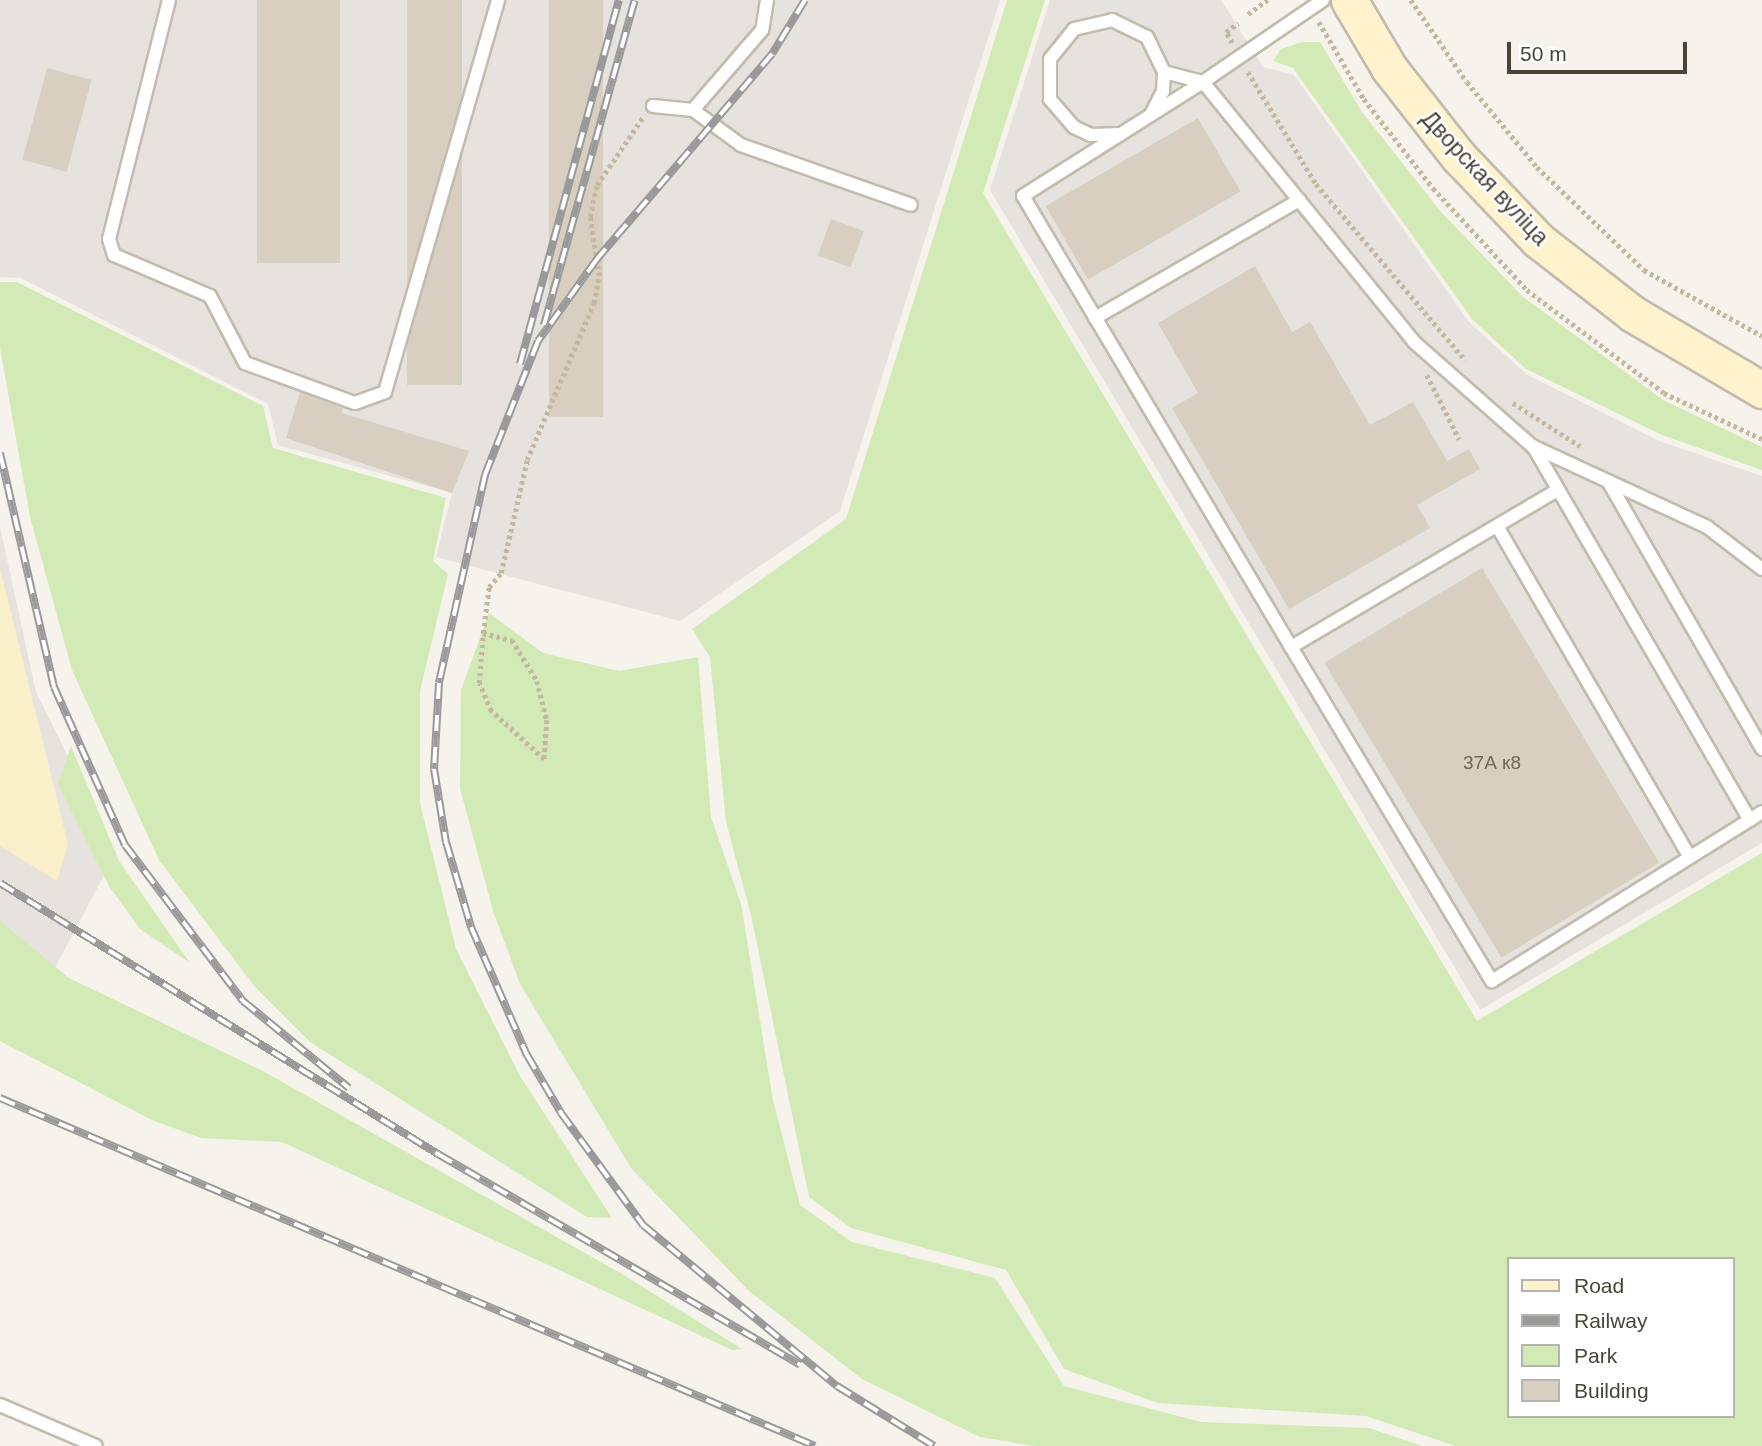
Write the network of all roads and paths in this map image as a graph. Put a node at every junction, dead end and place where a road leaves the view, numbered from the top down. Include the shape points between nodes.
1 (169, 0) edge
2 (498, 0) edge
3 (767, 0) edge
4 (1267, 0) edge
5 (1323, 0) edge
6 (1349, 0) edge
7 (1411, 0) edge
8 (1248, 15) dead end
9 (1238, 23) dead end
10 (1240, 58) junction
11 (1164, 72) junction
12 (1203, 82) junction
13 (653, 106) joint
14 (693, 110) junction
15 (1144, 123) junction
16 (1128, 133) junction
17 (1298, 200) junction
18 (911, 205) dead end
19 (1095, 318) junction
20 (1762, 336) edge
21 (1469, 365) dead end
22 (1762, 390) edge
23 (1504, 397) dead end
24 (1532, 446) junction
25 (1590, 451) dead end
26 (1608, 481) junction
27 (1558, 490) junction
28 (1497, 526) junction
29 (1762, 569) edge
30 (483, 633) junction
31 (1291, 647) junction
32 (1762, 749) edge
33 (1762, 813) edge
34 (1749, 820) junction
35 (1690, 857) junction
36 (0, 1405) edge
37 (96, 1446) edge

1 - 2 lane via 109,239 114,255 210,296 245,363 355,403 385,392
3 - 14 lane via 762,30
4 - 8 path
5 - 10 lane
6 - 22 street, Дворская вуліца via 1396,78 1458,156 1538,240 1654,329
7 - 20 path via 1467,82 1537,167 1644,270
9 - 10 path via 1226,32
10 - 12 lane
10 - 21 path via 1317,184
11 - 12 lane
11 - 15 lane via 1163,91
11 - 16 lane via 1147,37 1112,19 1083,25 1059,42 1047,79 1060,115 1091,135
12 - 15 lane
12 - 17 lane
13 - 14 lane
13 - 30 path via 597,185 590,216 599,276 594,303 527,460 501,573 489,587
14 - 18 lane via 741,145
15 - 16 lane
16 - 19 lane via 1023,196
17 - 19 lane
17 - 24 lane via 1414,342
19 - 31 lane
23 - 25 path
24 - 26 lane
24 - 27 lane
26 - 29 lane via 1707,527
26 - 32 lane
27 - 28 lane
27 - 34 lane
28 - 31 lane
28 - 35 lane
30 - 30 path via 480,683 491,711 544,759 547,720 537,681 512,640
31 - 35 lane via 1492,981
33 - 34 lane
34 - 35 lane
36 - 37 lane

